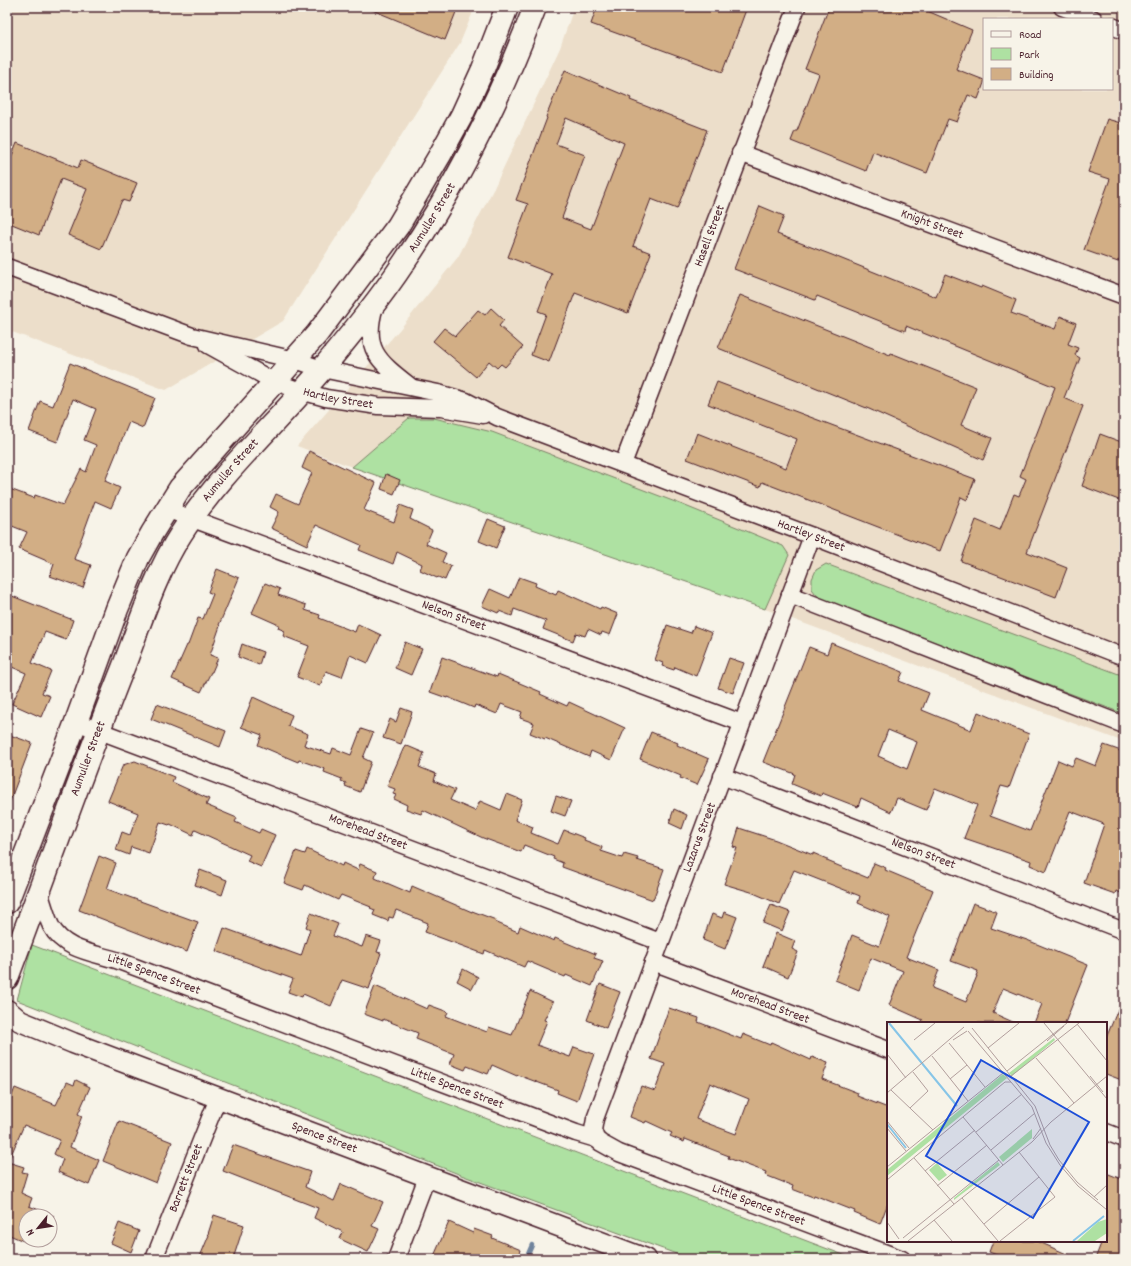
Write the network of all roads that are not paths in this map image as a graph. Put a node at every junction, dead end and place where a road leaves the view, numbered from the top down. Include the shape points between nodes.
1 (507, 7) edge
2 (535, 7) edge
3 (797, 7) edge
4 (1062, 7) edge
5 (1091, 18) edge
6 (1113, 26) edge
7 (1124, 31) edge
8 (740, 153) junction
9 (7, 266) edge
10 (1124, 296) edge
11 (377, 301) junction
12 (192, 336) junction
13 (295, 360) junction
14 (322, 370) junction
15 (275, 382) junction
16 (412, 388) junction
17 (302, 391) junction
18 (497, 417) junction
19 (623, 464) junction
20 (166, 508) junction
21 (191, 519) junction
22 (812, 536) junction
23 (790, 595) junction
24 (1124, 657) edge
25 (76, 722) junction
26 (742, 723) junction
27 (1124, 725) edge
28 (98, 730) junction
29 (722, 776) junction
30 (39, 891) junction
31 (9, 892) edge
32 (1124, 931) edge
33 (660, 942) junction
34 (653, 962) junction
35 (7, 978) edge
36 (7, 1010) edge
37 (887, 1050) edge
38 (218, 1098) junction
39 (1107, 1132) edge
40 (596, 1139) junction
41 (1124, 1139) edge
42 (426, 1177) junction
43 (154, 1259) edge
44 (396, 1259) edge
45 (646, 1259) edge
46 (902, 1259) edge

1 - 13 main road, Aumuller Street via 462,115 419,192 379,253
2 - 11 main road, Aumuller Street via 496,99 446,197 408,258
3 - 8 street, Hasell Street
4 - 5 street
6 - 7 street
8 - 10 street, Knight Street
8 - 19 street, Hasell Street
9 - 12 street, Hartley Street
11 - 14 main road, Aumuller Street
11 - 16 street via 370,322 372,346 380,359
12 - 13 street, Hartley Street
12 - 15 street, Hartley Street
13 - 14 street, Hartley Street
13 - 15 main road, Aumuller Street
14 - 16 street, Hartley Street
14 - 17 main road, Aumuller Street
15 - 17 street, Hartley Street
15 - 20 main road, Aumuller Street via 198,467
16 - 18 street, Hartley Street via 466,401
17 - 18 street, Hartley Street via 332,399 378,406 441,408
17 - 21 main road, Aumuller Street via 218,484
18 - 19 street, Hartley Street
19 - 22 street, Hartley Street
20 - 21 street, Nelson Street
20 - 25 main road, Aumuller Street via 135,565
21 - 26 street, Nelson Street
21 - 28 main road, Aumuller Street via 159,575
22 - 23 street, Lazarus Street
22 - 24 street, Hartley Street
23 - 26 street, Lazarus Street
23 - 27 street
25 - 28 street, Morehead Street
25 - 31 main road, Aumuller Street
26 - 29 street, Lazarus Street
28 - 30 main road, Aumuller Street
28 - 33 street, Morehead Street
29 - 32 street, Nelson Street
29 - 33 street, Lazarus Street
30 - 35 main road, Aumuller Street
30 - 40 street, Little Spence Street via 52,927 58,936 72,946
33 - 34 street, Lazarus Street
34 - 37 street, Morehead Street
34 - 40 street, Lazarus Street via 594,1122
36 - 38 street, Spence Street via 20,1021
38 - 42 street, Spence Street
38 - 43 street, Barrett Street
39 - 41 street
40 - 46 street, Little Spence Street via 619,1153
42 - 44 street
42 - 45 street, Spence Street

